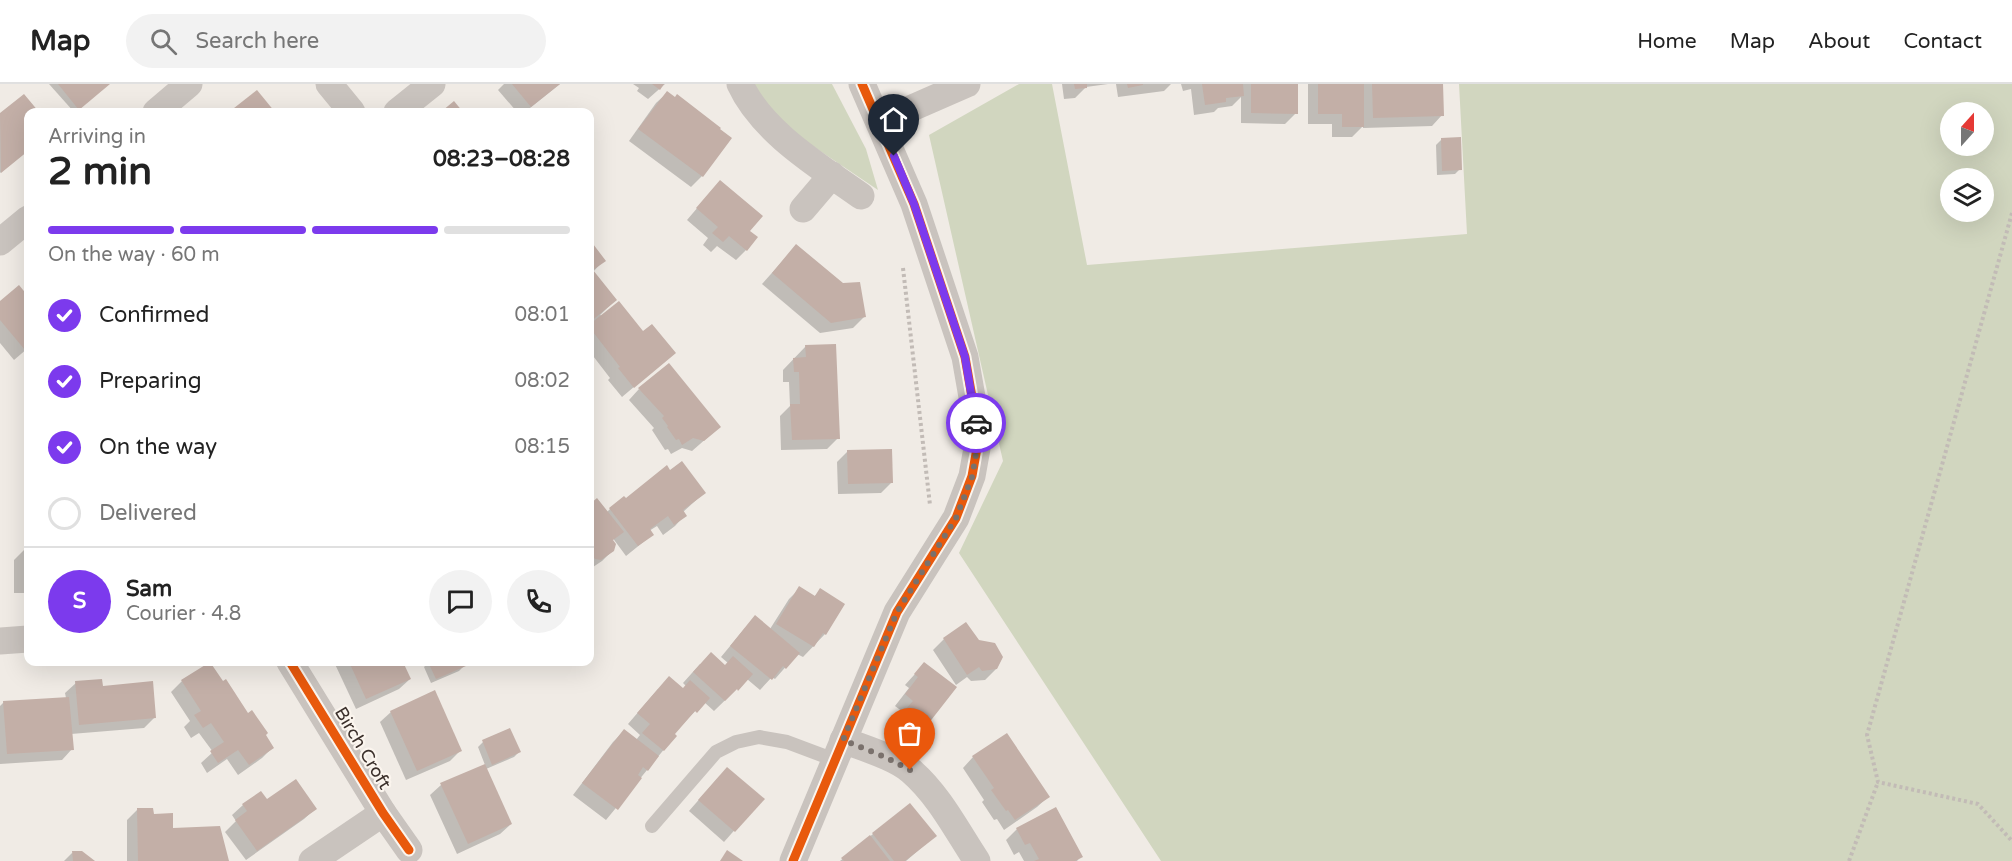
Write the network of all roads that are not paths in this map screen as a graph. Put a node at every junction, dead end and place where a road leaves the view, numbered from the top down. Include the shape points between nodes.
1 (189, 84) edge
2 (328, 84) edge
3 (432, 84) edge
4 (740, 84) edge
5 (862, 84) edge
6 (967, 84) edge
7 (161, 108) edge
8 (349, 108) edge
9 (402, 108) edge
10 (880, 122) junction
11 (831, 175) junction
12 (861, 196) dead end
13 (803, 209) dead end
14 (24, 222) edge
15 (0, 242) edge
16 (24, 639) edge
17 (0, 641) edge
18 (292, 666) edge
19 (839, 750) junction
20 (383, 813) junction
21 (652, 826) dead end
22 (410, 850) dead end
23 (312, 861) edge
24 (793, 861) edge
25 (977, 861) edge

1 - 7 street
2 - 8 street
3 - 9 street
4 - 11 street via 771,128
5 - 10 street
6 - 10 street
10 - 19 street via 914,204 965,357 979,437 972,477 956,518 897,612
11 - 12 street
11 - 13 street
14 - 15 street
16 - 17 street
18 - 20 street, Birch Croft
19 - 21 lane via 759,737 736,742 716,752
19 - 24 street
19 - 25 street via 885,757 910,770 937,801
20 - 22 street, Birch Croft
20 - 23 street

